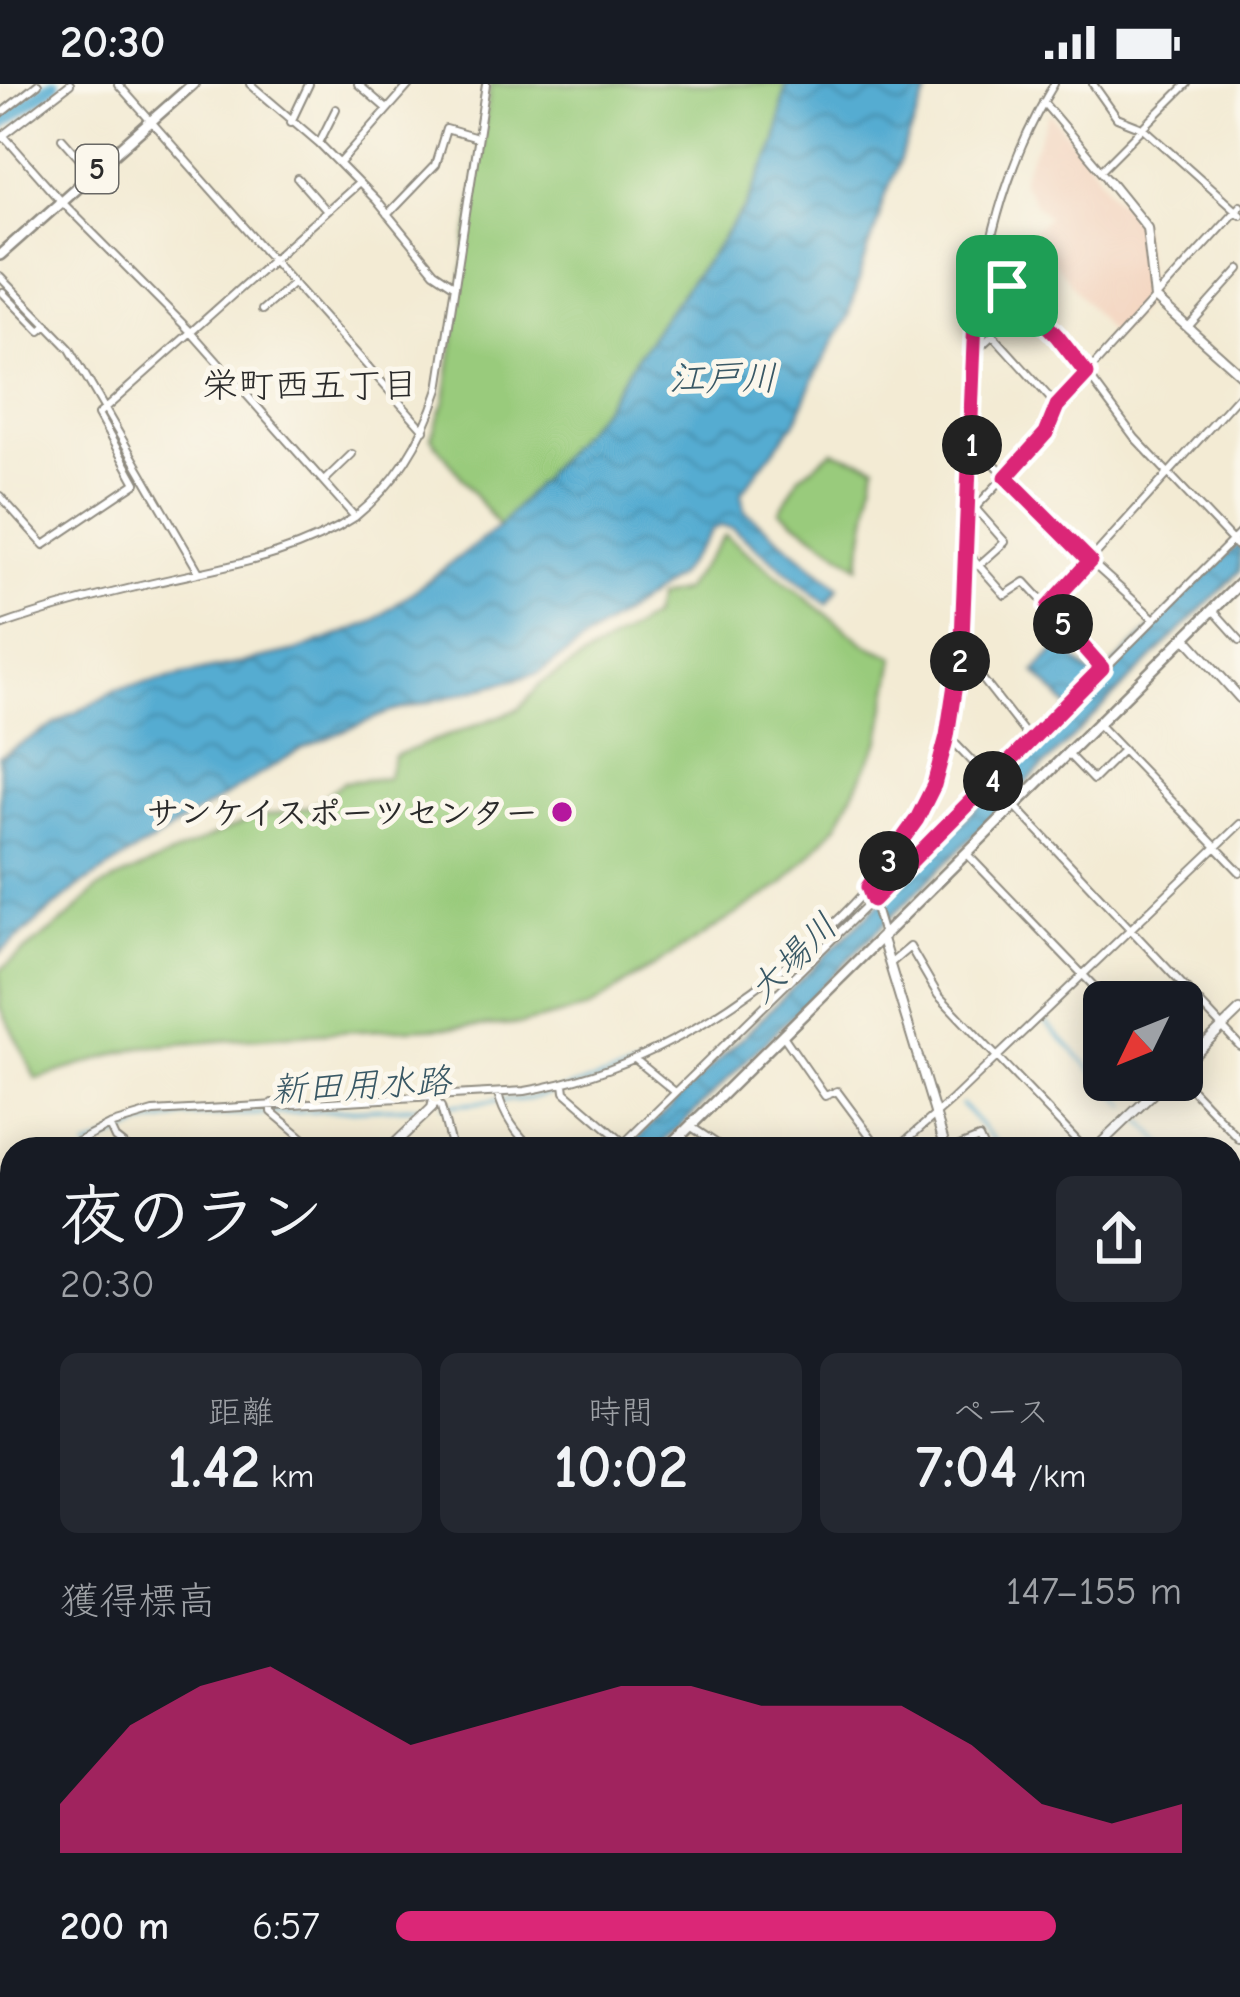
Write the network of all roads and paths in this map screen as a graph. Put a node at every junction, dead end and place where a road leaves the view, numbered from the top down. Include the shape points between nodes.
1 (38, 84) edge
2 (70, 84) edge
3 (118, 84) edge
4 (193, 84) edge
5 (250, 84) edge
6 (309, 84) edge
7 (358, 84) edge
8 (410, 84) edge
9 (486, 84) edge
10 (1054, 84) edge
11 (1093, 84) edge
12 (1187, 84) edge
13 (1043, 102) junction
14 (336, 109) dead end
15 (388, 109) junction
16 (0, 114) edge
17 (151, 122) junction
18 (291, 122) junction
19 (1145, 129) junction
20 (2, 137) edge
21 (476, 138) junction
22 (319, 142) junction
23 (63, 144) dead end
24 (340, 164) junction
25 (1101, 170) junction
26 (93, 173) junction
27 (298, 179) dead end
28 (1109, 181) joint
29 (358, 183) junction
30 (61, 201) junction
31 (1238, 210) edge
32 (326, 211) junction
33 (388, 214) junction
34 (0, 254) edge
35 (273, 259) junction
36 (986, 262) junction
37 (1240, 269) edge
38 (0, 277) edge
39 (293, 283) junction
40 (455, 286) junction
41 (3, 293) dead end
42 (1155, 298) junction
43 (262, 310) dead end
44 (47, 325) junction
45 (1188, 327) junction
46 (191, 332) junction
47 (974, 344) junction
48 (1087, 374) junction
49 (1240, 374) edge
50 (88, 379) junction
51 (79, 386) dead end
52 (1240, 394) edge
53 (1057, 406) junction
54 (101, 412) junction
55 (424, 430) junction
56 (972, 441) junction
57 (352, 454) dead end
58 (1168, 474) junction
59 (1006, 477) junction
60 (139, 480) junction
61 (324, 481) junction
62 (0, 496) edge
63 (972, 507) junction
64 (356, 517) junction
65 (1240, 533) edge
66 (1236, 545) edge
67 (968, 558) junction
68 (1090, 561) junction
69 (978, 566) junction
70 (200, 572) junction
71 (1240, 583) edge
72 (1048, 607) junction
73 (1213, 610) junction
74 (1154, 618) junction
75 (0, 626) edge
76 (1184, 636) junction
77 (1240, 640) edge
78 (960, 657) junction
79 (1102, 668) junction
80 (1240, 698) edge
81 (1096, 722) junction
82 (947, 736) junction
83 (1031, 741) junction
84 (1123, 751) junction
85 (1067, 753) junction
86 (992, 782) junction
87 (1016, 807) junction
88 (1240, 824) edge
89 (1216, 848) junction
90 (968, 855) junction
91 (1240, 872) edge
92 (868, 887) junction
93 (874, 903) junction
94 (1132, 928) junction
95 (882, 935) junction
96 (892, 963) junction
97 (1083, 975) junction
98 (1089, 981) edge
99 (1240, 1010) edge
100 (1222, 1027) junction
101 (782, 1035) junction
102 (1203, 1046) edge
103 (1240, 1046) edge
104 (998, 1057) junction
105 (636, 1060) junction
106 (563, 1084) junction
107 (674, 1091) junction
108 (498, 1093) junction
109 (435, 1099) junction
110 (1145, 1101) edge
111 (1203, 1101) edge
112 (272, 1103) junction
113 (935, 1116) junction
114 (109, 1125) junction
115 (690, 1126) junction
116 (86, 1137) edge
117 (115, 1137) edge
118 (302, 1137) edge
119 (400, 1137) edge
120 (449, 1137) edge
121 (520, 1137) edge
122 (615, 1137) edge
123 (633, 1137) edge
124 (679, 1137) edge
125 (707, 1137) edge
126 (871, 1137) edge
127 (910, 1137) edge
128 (944, 1137) edge
129 (1074, 1137) edge
130 (1108, 1137) edge
131 (1237, 1137) edge

1 - 16 street
2 - 20 street
3 - 17 street
4 - 17 main road, 5
5 - 18 street
6 - 18 street
7 - 15 street
8 - 15 street
9 - 21 street
10 - 13 street
11 - 19 street via 1117,118
12 - 19 street
13 - 25 street
13 - 36 street
14 - 22 street
15 - 24 street
17 - 26 main road, 5
17 - 35 street
18 - 22 street
19 - 25 street
19 - 31 street
20 - 30 street
21 - 33 street via 446,129 435,165
21 - 40 street
22 - 24 street
23 - 26 street
24 - 29 street
25 - 28 street
26 - 30 main road, 5
27 - 32 street
28 - 42 street via 1147,227
29 - 32 street
29 - 33 street
30 - 34 main road, 5
30 - 46 street
31 - 42 street
32 - 35 street
33 - 40 street
35 - 39 street
35 - 46 street
36 - 47 street
36 - 48 street
37 - 45 street
38 - 44 street
39 - 43 street
39 - 55 street
40 - 55 street
41 - 44 street via 40,331
42 - 45 street
42 - 48 street
44 - 50 street
45 - 49 street
46 - 54 street
46 - 61 street
47 - 53 street via 993,335
47 - 56 street
48 - 53 street
48 - 58 street
50 - 51 street
50 - 54 street
52 - 58 street
53 - 59 street via 1046,433
54 - 60 street
55 - 64 street via 396,477
56 - 59 street
56 - 63 street
57 - 61 street
58 - 66 street
58 - 68 street
59 - 63 street
59 - 68 street
60 - 62 street via 44,545
60 - 70 street
61 - 64 street
63 - 67 street
63 - 69 street via 1005,542
64 - 70 street via 276,556
65 - 66 street
66 - 74 street
67 - 69 street
67 - 78 street
68 - 72 street
68 - 74 street
69 - 72 street via 1005,596 1024,582
70 - 75 street
71 - 73 main road
72 - 79 street
73 - 76 main road
73 - 77 street
74 - 79 street
76 - 80 street
76 - 81 main road
78 - 82 street
78 - 83 street
79 - 83 street
81 - 84 street
81 - 85 main road
82 - 86 street
82 - 92 street via 917,819
83 - 86 street
84 - 85 street via 1093,779
84 - 89 street
85 - 87 main road
86 - 93 street
87 - 90 main road
87 - 94 street
88 - 89 street
89 - 91 street
89 - 94 street
90 - 95 main road
90 - 97 street
92 - 93 street
92 - 105 street via 745,997
93 - 95 street
93 - 107 street
94 - 97 street
94 - 100 street
95 - 96 street
95 - 101 main road
96 - 104 street via 910,947 938,995
96 - 113 street
97 - 98 street
97 - 104 street
99 - 100 street
100 - 102 street
100 - 103 street
101 - 115 main road
101 - 126 street via 825,1096 837,1091
104 - 113 street
104 - 129 street
105 - 106 street
105 - 107 street
106 - 108 street
106 - 122 street
107 - 123 street
108 - 109 street
108 - 121 street
109 - 112 street
109 - 119 street
109 - 120 street
110 - 130 street
111 - 131 street
112 - 114 street via 168,1110
112 - 118 street
113 - 127 street
113 - 128 street
114 - 116 street
114 - 117 street
115 - 124 main road
115 - 125 street

